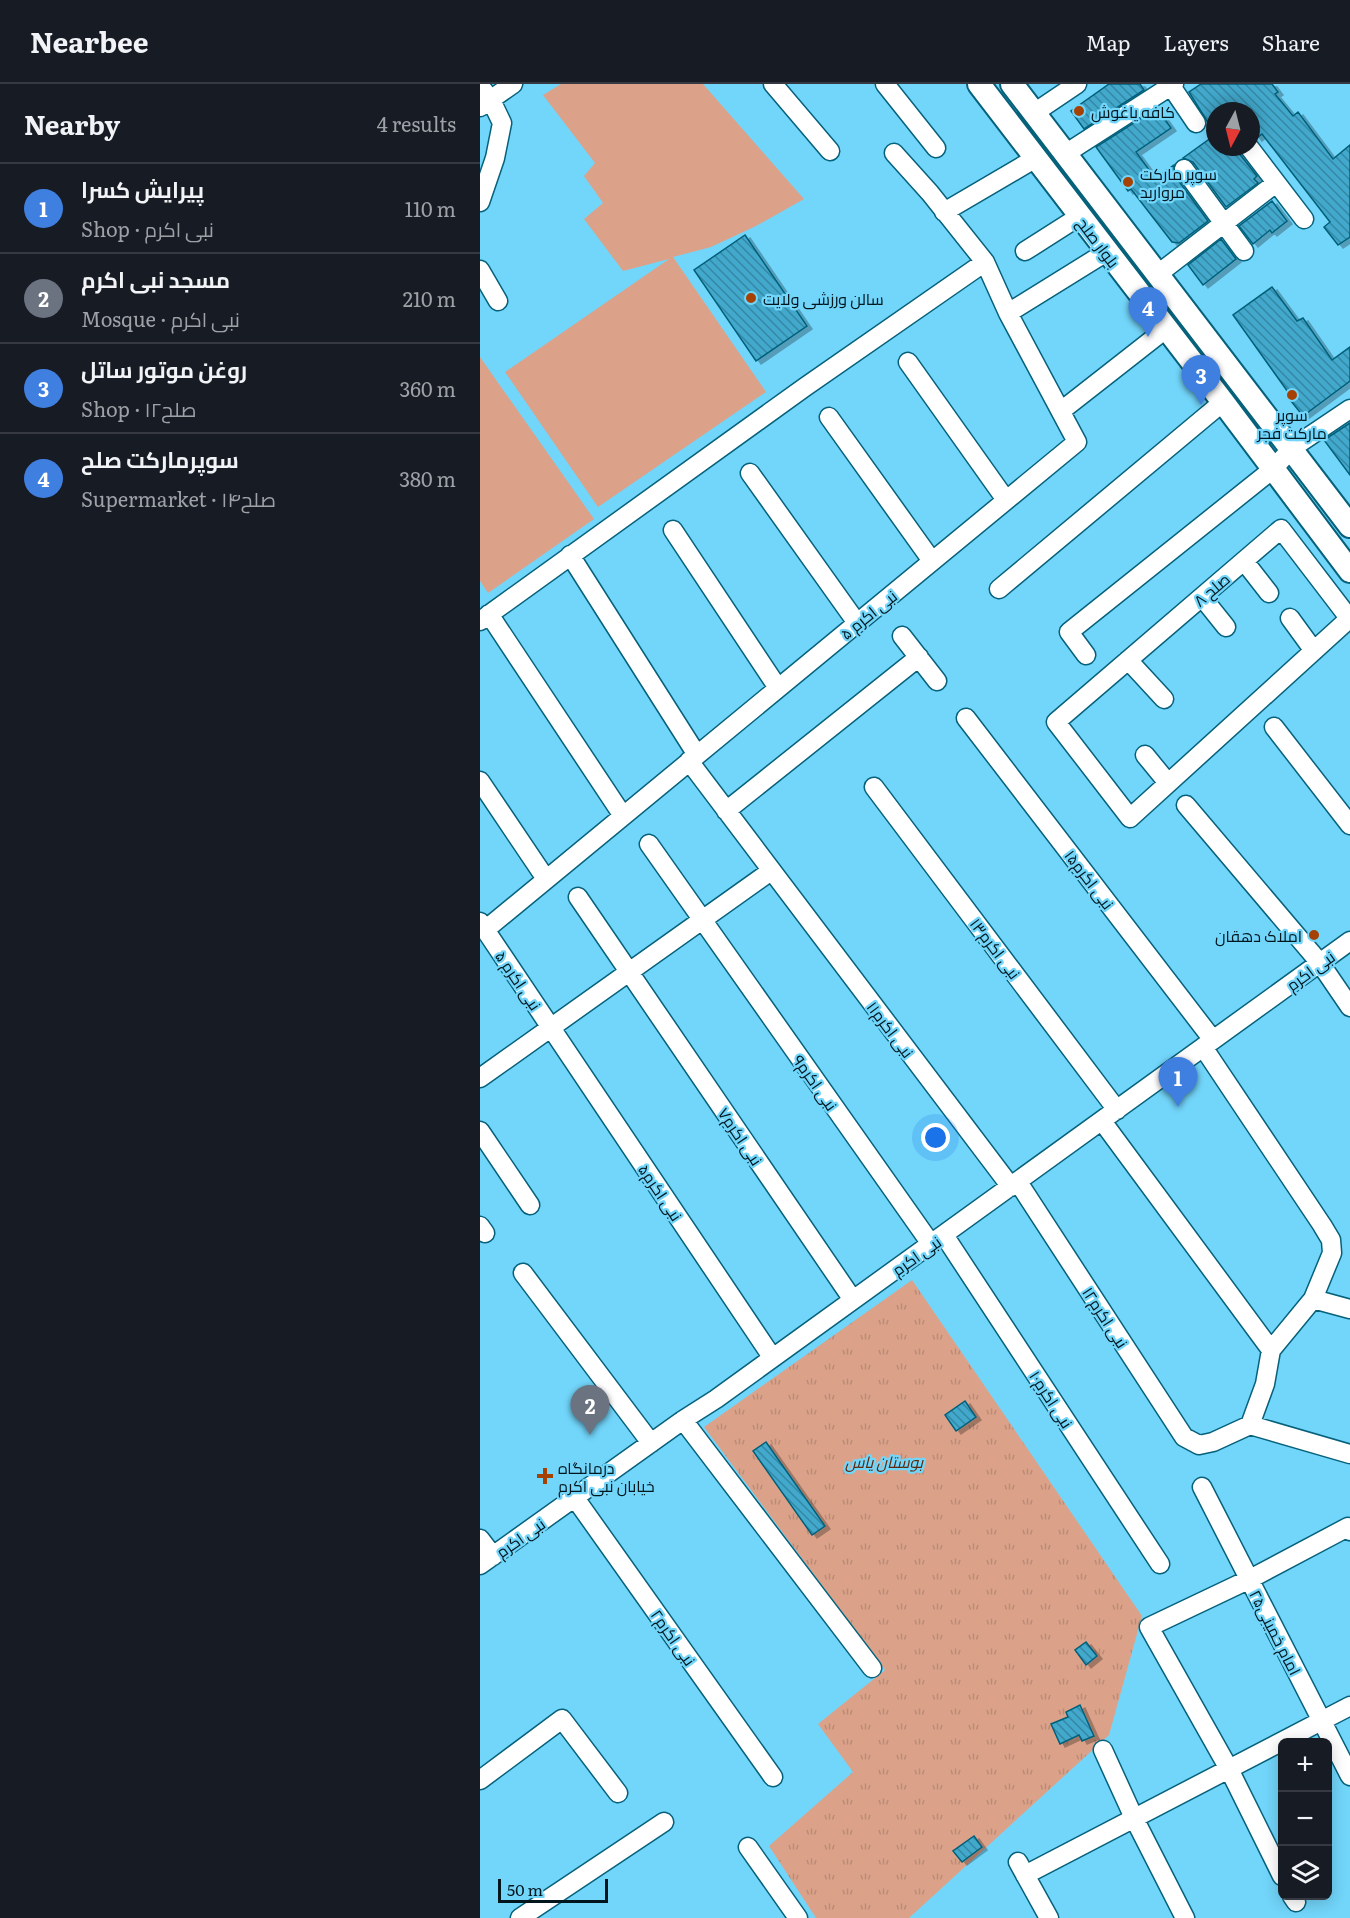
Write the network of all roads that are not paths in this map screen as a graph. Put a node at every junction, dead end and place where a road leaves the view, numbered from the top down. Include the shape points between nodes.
1 (513, 84) edge
2 (773, 84) edge
3 (885, 84) edge
4 (979, 84) edge
5 (1012, 84) edge
6 (1077, 84) edge
7 (1172, 85) edge
8 (484, 98) edge
9 (1034, 113) junction
10 (1196, 123) dead end
11 (936, 148) dead end
12 (830, 151) dead end
13 (894, 153) dead end
14 (1065, 154) junction
15 (1256, 156) edge
16 (1036, 158) junction
17 (1184, 169) dead end
18 (1276, 183) junction
19 (480, 201) edge
20 (944, 212) junction
21 (1080, 216) junction
22 (1304, 219) dead end
23 (1224, 223) junction
24 (1025, 251) dead end
25 (1108, 251) junction
26 (1244, 251) dead end
27 (985, 262) junction
28 (480, 270) edge
29 (1158, 274) junction
30 (498, 301) dead end
31 (1008, 314) junction
32 (1167, 328) junction
33 (908, 362) dead end
34 (1223, 402) junction
35 (1350, 409) edge
36 (1061, 411) junction
37 (829, 417) dead end
38 (1292, 448) junction
39 (1273, 469) junction
40 (750, 472) dead end
41 (1006, 500) junction
42 (1350, 526) edge
43 (673, 530) dead end
44 (570, 555) junction
45 (932, 561) junction
46 (1244, 561) junction
47 (1350, 571) edge
48 (999, 589) dead end
49 (1269, 593) dead end
50 (1203, 597) junction
51 (485, 618) edge
52 (1290, 618) dead end
53 (1350, 618) edge
54 (857, 623) junction
55 (1226, 627) dead end
56 (902, 636) dead end
57 (1314, 651) junction
58 (1086, 655) dead end
59 (919, 657) junction
60 (1128, 660) junction
61 (937, 681) dead end
62 (778, 688) junction
63 (1164, 699) dead end
64 (966, 718) dead end
65 (1274, 728) dead end
66 (1145, 754) dead end
67 (693, 758) junction
68 (480, 781) edge
69 (1168, 783) junction
70 (874, 787) dead end
71 (1186, 805) dead end
72 (726, 811) junction
73 (623, 816) junction
74 (1350, 825) edge
75 (650, 844) dead end
76 (771, 871) junction
77 (546, 879) junction
78 (578, 897) dead end
79 (702, 920) junction
80 (482, 926) edge
81 (1350, 941) edge
82 (1320, 963) junction
83 (629, 972) junction
84 (1350, 1007) edge
85 (550, 1028) junction
86 (1208, 1044) junction
87 (480, 1078) edge
88 (1117, 1110) junction
89 (1102, 1121) junction
90 (480, 1131) edge
91 (1014, 1185) junction
92 (530, 1205) dead end
93 (937, 1239) junction
94 (523, 1273) dead end
95 (853, 1299) junction
96 (1313, 1299) junction
97 (1350, 1310) edge
98 (1271, 1350) junction
99 (772, 1357) junction
100 (683, 1420) junction
101 (1250, 1425) junction
102 (651, 1443) junction
103 (1350, 1454) edge
104 (1202, 1487) dead end
105 (575, 1498) junction
106 (1349, 1529) edge
107 (480, 1539) edge
108 (486, 1561) edge
109 (1160, 1564) dead end
110 (1250, 1579) junction
111 (872, 1668) dead end
112 (1350, 1706) edge
113 (1322, 1720) junction
114 (1103, 1750) dead end
115 (1228, 1769) junction
116 (1350, 1776) edge
117 (773, 1777) dead end
118 (480, 1780) edge
119 (618, 1793) dead end
120 (1134, 1818) junction
121 (664, 1822) dead end
122 (748, 1847) dead end
123 (1278, 1868) edge
124 (520, 1918) edge
125 (798, 1918) edge
126 (1048, 1918) edge
127 (1185, 1918) edge

1 - 8 street
2 - 12 street
3 - 11 street
4 - 16 main road, بلوار صلح
5 - 9 main road, بلوار صلح
6 - 9 street
7 - 10 street
7 - 14 street
8 - 19 street via 502,123
9 - 14 main road, بلوار صلح
13 - 20 street, نبی اکرم ۵
14 - 29 main road, بلوار صلح
15 - 18 street
16 - 20 street
16 - 21 main road, بلوار صلح
17 - 23 street
18 - 22 street
18 - 23 street
20 - 27 street, نبی اکرم ۵
21 - 24 street
21 - 25 main road, بلوار صلح
23 - 26 street
23 - 29 street
25 - 31 street
25 - 32 main road, بلوار صلح
27 - 31 street, نبی اکرم ۵
27 - 44 street
28 - 30 street
29 - 38 main road, بلوار صلح
31 - 36 street, نبی اکرم ۵
32 - 34 main road, بلوار صلح
32 - 36 street
33 - 41 street
34 - 39 main road, بلوار صلح
34 - 48 street
35 - 38 street
36 - 41 street, نبی اکرم ۵ via 1077,442
37 - 45 street
38 - 39 street
38 - 42 main road, بلوار صلح
39 - 47 main road, بلوار صلح
39 - 58 street via 1069,632
40 - 54 street
41 - 45 street, نبی اکرم ۵
43 - 62 street
44 - 51 street
44 - 67 street, نبی اکرم۱۱
45 - 54 street, نبی اکرم ۵
46 - 49 street
46 - 50 street, ۸ صلح
46 - 53 street, ۸ صلح via 1281,530
50 - 55 street
50 - 60 street, ۸ صلح
51 - 73 street
52 - 57 street
53 - 57 street
54 - 62 street, نبی اکرم ۵
56 - 59 street
57 - 69 street
59 - 61 street
59 - 72 street
60 - 63 street
60 - 69 street, ۸ صلح via 1056,722 1130,818
62 - 67 street, نبی اکرم ۵
64 - 86 street, نبی اکرم۱۵
65 - 74 street
66 - 69 street
67 - 72 street, نبی اکرم۱۱
67 - 73 street, نبی اکرم ۵
68 - 77 street
70 - 88 street, نبی اکرم۱۳
71 - 82 street
72 - 76 street, نبی اکرم۱۱
73 - 77 street, نبی اکرم ۵
75 - 79 street, نبی اکرم۹
76 - 79 street
76 - 91 street, نبی اکرم۱۱
77 - 80 street, نبی اکرم ۵
78 - 83 street, نبی اکرم۷
79 - 83 street
79 - 93 street, نبی اکرم۹
80 - 85 street, نبی اکرم ۵
81 - 82 street, نبی اکرم
82 - 84 street
82 - 86 street, نبی اکرم
83 - 85 street
83 - 95 street, نبی اکرم۷
85 - 87 street
85 - 99 street, نبی اکرم۵
86 - 88 street, نبی اکرم
86 - 96 street, نبی اکرم۱۵ via 1331,1240 1332,1253
88 - 89 street, نبی اکرم
89 - 91 street, نبی اکرم
89 - 98 street
90 - 92 street
91 - 93 street, نبی اکرم
91 - 101 street, نبی اکرم۱۲ via 1184,1437 1199,1446
93 - 95 street, نبی اکرم
93 - 109 street, نبی اکرم۱۰
94 - 102 street
95 - 99 street, نبی اکرم
96 - 97 street
96 - 98 street
98 - 101 street via 1265,1384
99 - 100 street, نبی اکرم
100 - 102 street, نبی اکرم
100 - 111 street
101 - 103 street
102 - 105 street, نبی اکرم
104 - 110 street, امام خمینی۲۵
105 - 108 street, نبی اکرم
105 - 117 street, نبی اکرم۲
106 - 110 street
107 - 108 street
110 - 113 street, امام خمینی۲۵
110 - 115 street via 1149,1627
112 - 113 street
113 - 115 street
113 - 116 street, امام خمینی۲۵
114 - 120 street
115 - 120 street
115 - 123 street
118 - 119 street via 562,1719
120 - 126 street via 1022,1869
120 - 127 street
121 - 124 street
122 - 125 street

